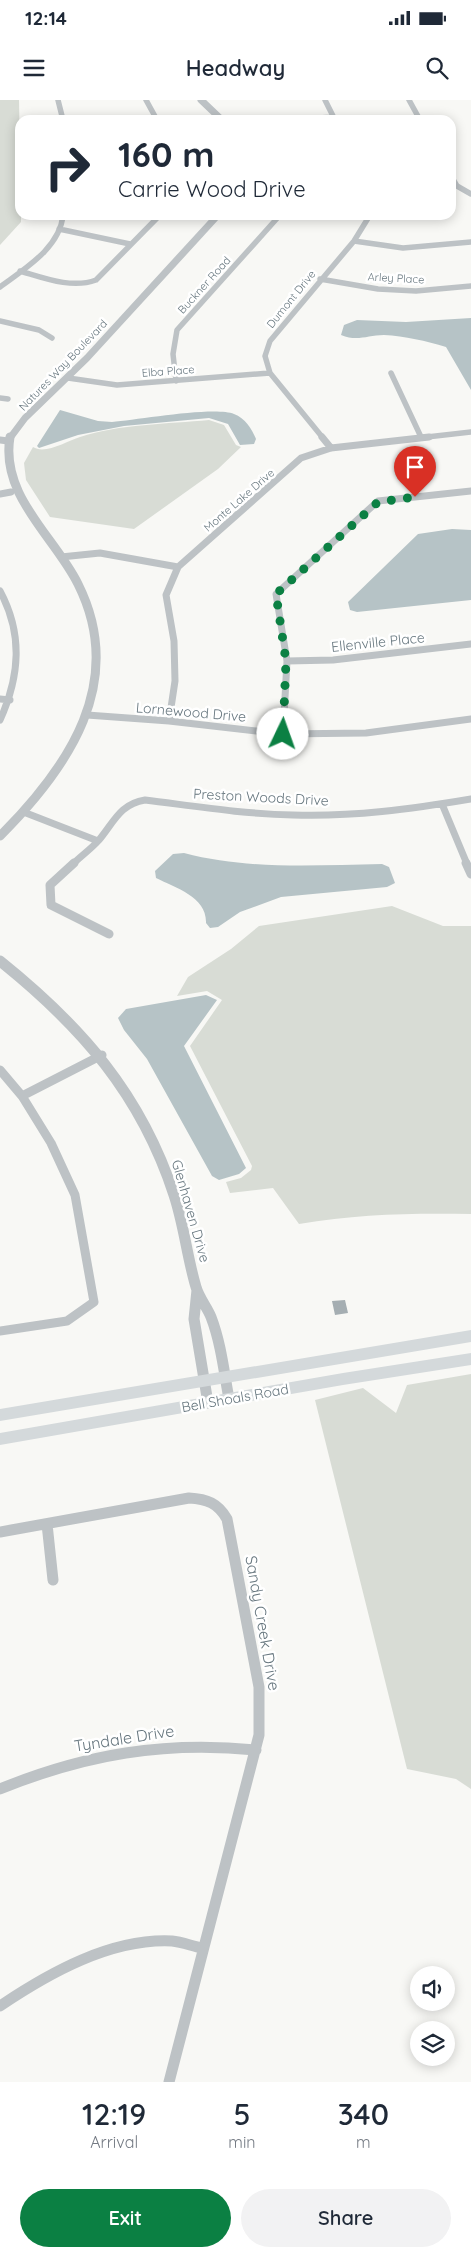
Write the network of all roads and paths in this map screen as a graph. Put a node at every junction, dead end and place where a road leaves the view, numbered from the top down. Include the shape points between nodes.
1 (58, 100) edge
2 (146, 100) edge
3 (201, 100) edge
4 (325, 100) edge
5 (408, 100) edge
6 (62, 115) edge
7 (154, 115) edge
8 (217, 115) edge
9 (333, 115) edge
10 (417, 115) edge
11 (456, 186) edge
12 (471, 194) edge
13 (62, 220) edge
14 (155, 220) edge
15 (213, 220) edge
16 (276, 220) edge
17 (367, 220) edge
18 (60, 229) junction
19 (354, 241) junction
20 (471, 242) edge
21 (130, 244) junction
22 (20, 271) junction
23 (320, 279) junction
24 (471, 286) edge
25 (0, 287) edge
26 (0, 321) edge
27 (52, 338) dead end
28 (270, 373) junction
29 (391, 373) dead end
30 (68, 378) junction
31 (176, 381) junction
32 (0, 398) edge
33 (8, 399) dead end
34 (471, 432) edge
35 (421, 437) junction
36 (4, 444) edge
37 (331, 448) junction
38 (471, 491) edge
39 (11, 492) junction
40 (0, 494) edge
41 (61, 558) junction
42 (178, 567) junction
43 (0, 592) edge
44 (471, 644) edge
45 (286, 661) junction
46 (0, 699) edge
47 (10, 700) junction
48 (87, 716) junction
49 (471, 719) edge
50 (0, 720) edge
51 (169, 721) junction
52 (283, 734) junction
53 (471, 800) edge
54 (442, 804) junction
55 (26, 813) junction
56 (0, 836) edge
57 (98, 841) junction
58 (471, 874) edge
59 (108, 934) dead end
60 (0, 961) edge
61 (102, 1056) junction
62 (0, 1070) edge
63 (22, 1096) junction
64 (197, 1290) junction
65 (0, 1331) edge
66 (471, 1336) edge
67 (471, 1359) edge
68 (225, 1378) junction
69 (204, 1381) junction
70 (230, 1399) junction
71 (208, 1403) junction
72 (0, 1415) edge
73 (0, 1439) edge
74 (47, 1524) junction
75 (0, 1532) edge
76 (53, 1580) dead end
77 (256, 1750) junction
78 (0, 1789) edge
79 (202, 1948) junction
80 (0, 2006) edge
81 (169, 2082) edge

1 - 6 street
2 - 7 street
3 - 8 street
4 - 9 street
5 - 10 street
11 - 12 street
13 - 18 street
14 - 21 street
15 - 30 street, Natures Way Boulevard
16 - 31 street, Buckner Road via 177,330 173,354
17 - 19 street, Dumont Drive
18 - 21 street
18 - 22 street via 41,256
19 - 20 street via 403,248
19 - 23 street, Dumont Drive
21 - 22 street via 96,280 88,284
22 - 25 street
23 - 24 street, Arley Place via 378,290 416,291
23 - 28 street, Dumont Drive via 270,341 265,356
26 - 27 street via 39,330
28 - 31 street, Elba Place
28 - 37 street
29 - 35 street
30 - 31 street, Elba Place via 117,385
30 - 36 street, Natures Way Boulevard
32 - 33 street
34 - 35 street, Monte Lake Drive
35 - 37 street, Monte Lake Drive
36 - 39 street, Natures Way Boulevard via 3,471
37 - 42 street, Monte Lake Drive via 301,458
38 - 45 street via 378,502 276,594
39 - 40 street
39 - 41 street, Natures Way Boulevard
41 - 42 street via 100,553
41 - 48 street, Natures Way Boulevard via 82,592 91,615 98,651 95,685
42 - 51 street, Monte Lake Drive via 166,595 174,641
43 - 47 street via 9,606 19,655
44 - 45 street, Ellenville Place via 333,660
45 - 52 street
46 - 47 street
47 - 50 street
48 - 51 street, Lornewood Drive
48 - 55 street, Natures Way Boulevard via 77,742 59,772
49 - 52 street, Lornewood Drive via 366,733
51 - 52 street, Lornewood Drive
53 - 54 street, Preston Woods Drive
54 - 57 street, Preston Woods Drive via 314,815 225,810 145,800 132,802 123,809
54 - 58 street
55 - 56 street, Natures Way Boulevard
55 - 57 street
57 - 59 street, Preston Woods Drive via 50,885 50,905
60 - 61 street, Glenhaven Drive via 48,998
61 - 63 street
61 - 64 street, Glenhaven Drive via 141,1115 164,1167
62 - 63 street
63 - 65 street via 51,1143 75,1194 94,1302 68,1321
64 - 68 street, Glenhaven Drive via 211,1317
64 - 69 street, Glenhaven Drive via 194,1319
66 - 68 main road, Bell Shoals Road
67 - 70 main road, Bell Shoals Road
68 - 69 main road, Bell Shoals Road
68 - 70 street, Glenhaven Drive
69 - 71 street, Glenhaven Drive
69 - 72 main road, Bell Shoals Road
70 - 71 main road, Bell Shoals Road
71 - 73 main road, Bell Shoals Road
74 - 75 street, Sandy Creek Drive
74 - 76 street
74 - 77 street, Sandy Creek Drive via 189,1498 202,1498 222,1509 227,1518 259,1687
77 - 78 street, Tyndale Drive via 196,1745 127,1752 69,1763
77 - 79 street, Sandy Creek Drive
79 - 80 street via 174,1941 116,1950 61,1970
79 - 81 street, Sandy Creek Drive

